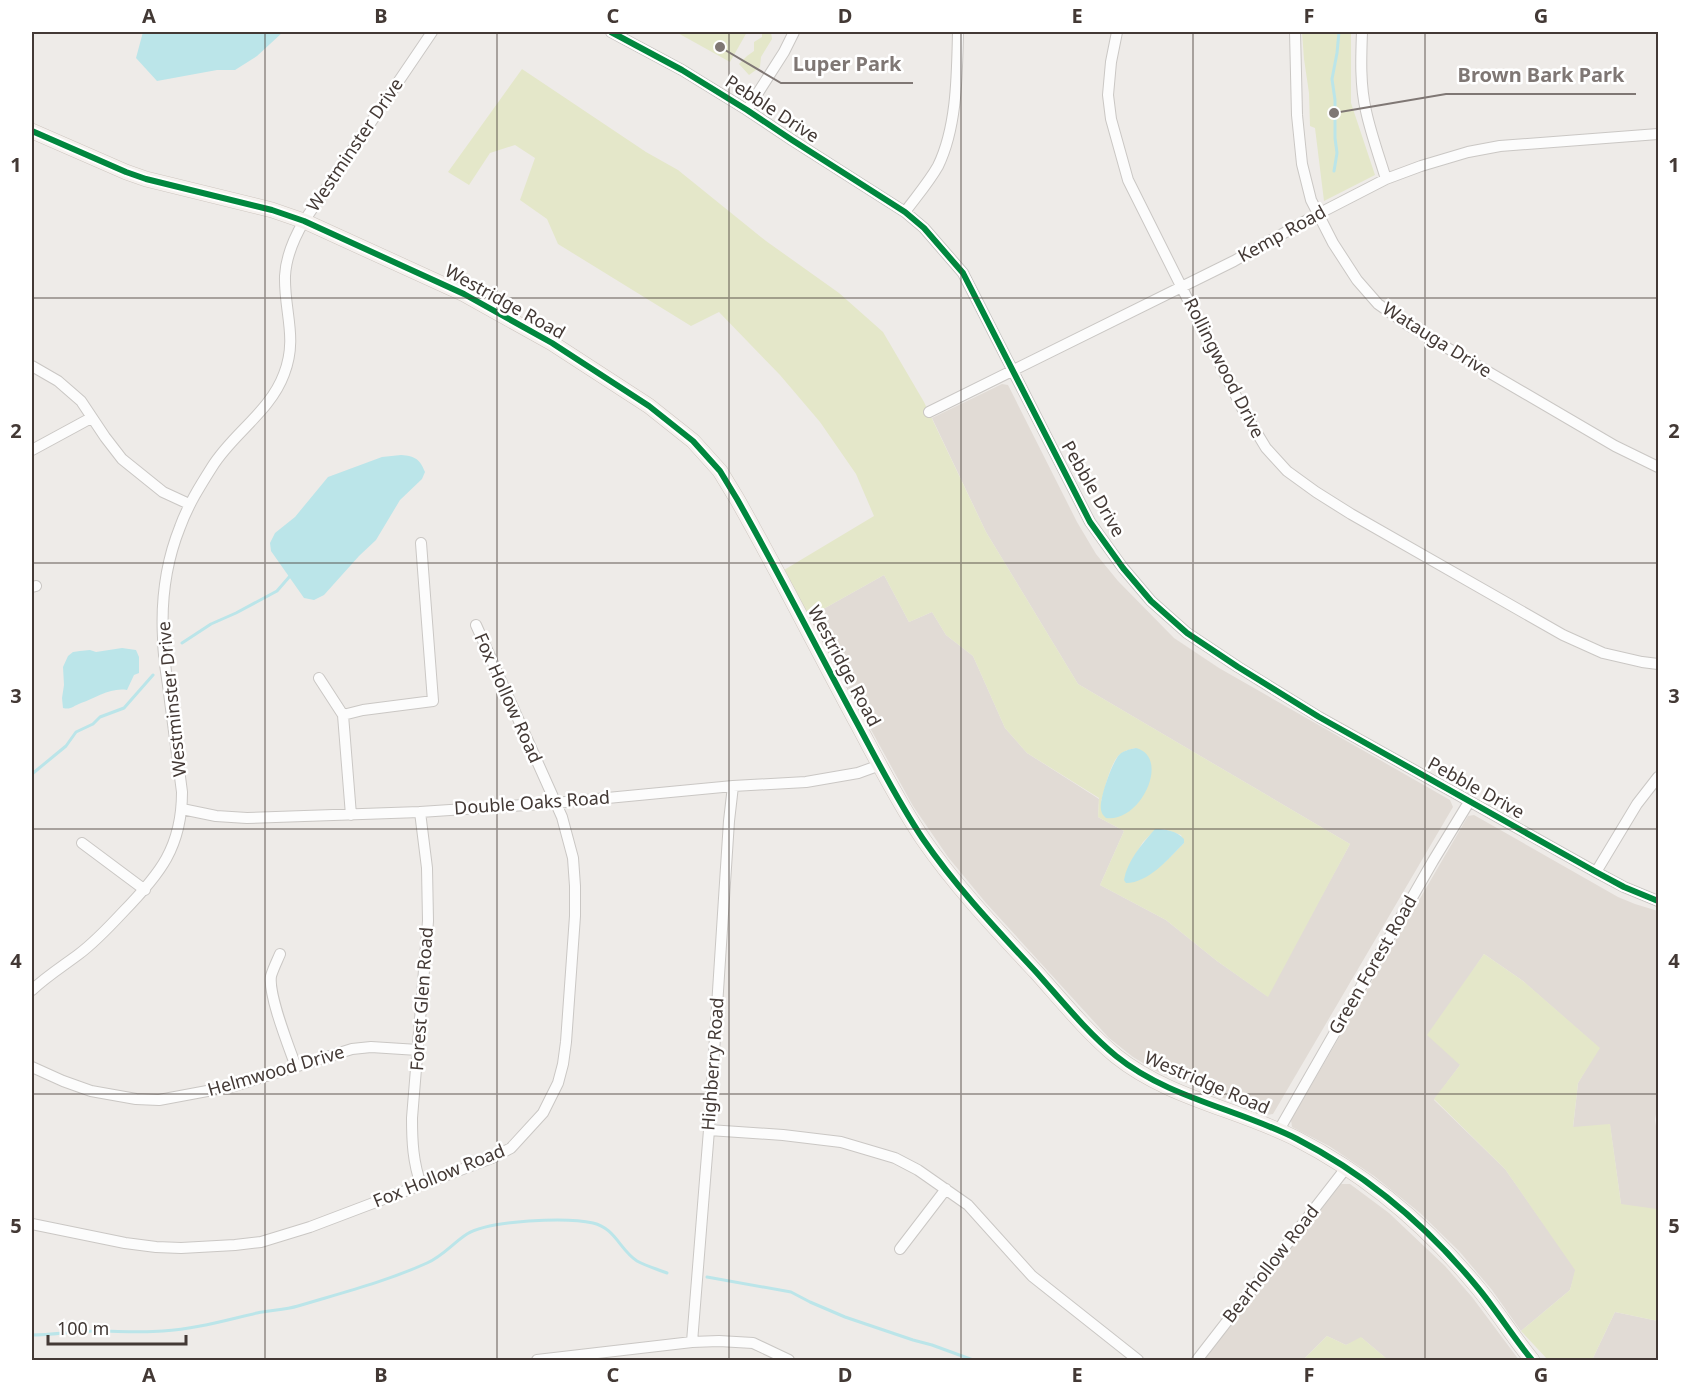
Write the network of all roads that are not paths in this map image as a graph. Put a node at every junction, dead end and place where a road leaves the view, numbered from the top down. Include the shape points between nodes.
1 (432, 32) edge
2 (611, 32) edge
3 (794, 32) edge
4 (958, 32) edge
5 (1117, 32) edge
6 (1295, 32) edge
7 (1362, 32) edge
8 (747, 110) junction
9 (32, 131) edge
10 (1659, 134) edge
11 (1386, 179) junction
12 (905, 212) junction
13 (1318, 214) junction
14 (304, 220) junction
15 (1182, 286) junction
16 (32, 366) edge
17 (1013, 371) junction
18 (929, 412) dead end
19 (91, 418) junction
20 (32, 450) edge
21 (1659, 467) edge
22 (189, 504) junction
23 (421, 543) dead end
24 (476, 625) dead end
25 (1659, 664) edge
26 (319, 678) dead end
27 (342, 715) junction
28 (880, 765) junction
29 (1659, 777) edge
30 (733, 786) junction
31 (1469, 802) junction
32 (555, 803) junction
33 (182, 808) junction
34 (420, 812) junction
35 (351, 815) junction
36 (82, 843) dead end
37 (1596, 872) junction
38 (145, 890) junction
39 (1659, 901) edge
40 (280, 954) dead end
41 (32, 990) edge
42 (418, 1050) junction
43 (296, 1066) junction
44 (32, 1067) edge
45 (708, 1130) junction
46 (1279, 1130) junction
47 (1346, 1168) junction
48 (421, 1185) junction
49 (946, 1189) junction
50 (32, 1224) edge
51 (900, 1250) dead end
52 (692, 1342) junction
53 (573, 1358) edge
54 (537, 1360) edge
55 (789, 1360) edge
56 (1138, 1360) edge
57 (1197, 1360) edge
58 (1532, 1360) edge

1 - 14 street, Westminster Drive
2 - 8 street, Pebble Drive
3 - 8 street
4 - 12 street via 948,140 937,167
5 - 15 street, Rollingwood Drive via 1108,95 1111,119 1128,180
6 - 13 street, Watauga Drive via 1302,164
7 - 11 street via 1365,110
8 - 12 street, Pebble Drive
9 - 14 main road, Westridge Road via 146,179
10 - 11 street, Kemp Road via 1500,146
11 - 13 street, Kemp Road
12 - 17 street, Pebble Drive via 963,273
13 - 15 street, Kemp Road
13 - 21 street, Watauga Drive via 1357,280 1378,304 1615,446
14 - 22 street, Westminster Drive via 287,258 291,345 283,377 268,403 228,445
14 - 28 main road, Westridge Road via 464,294 528,329 649,406 693,441 720,471 737,499
15 - 17 street, Kemp Road
15 - 25 street, Rollingwood Drive via 1243,410 1266,448 1287,471 1351,514 1563,635 1604,653
16 - 19 street via 81,401
17 - 18 street, Kemp Road
17 - 31 street, Pebble Drive via 1090,522 1151,601 1186,633 1238,667
19 - 20 street
19 - 22 street via 122,459 163,492
22 - 33 street, Westminster Drive via 171,552 163,613
23 - 27 street via 433,701
24 - 32 street, Fox Hollow Road
26 - 27 street
27 - 35 street
28 - 30 street, Double Oaks Road via 806,782
28 - 46 main road, Westridge Road via 923,839 956,883 1108,1048 1145,1075
29 - 37 street via 1636,804
30 - 32 street, Double Oaks Road
30 - 45 street, Highberry Road
31 - 37 street, Pebble Drive
31 - 46 street, Green Forest Road
32 - 34 street, Double Oaks Road
32 - 48 street, Fox Hollow Road via 573,858 575,885 566,1042 558,1083 543,1113 511,1148
33 - 35 street, Double Oaks Road via 247,818
33 - 38 street, Westminster Drive via 172,849
34 - 35 street, Double Oaks Road
34 - 42 street, Forest Glen Road via 428,921
36 - 38 street
37 - 39 street, Pebble Drive
38 - 41 street, Westminster Drive via 81,953
40 - 43 street via 271,977 273,993
42 - 43 street, Helmwood Drive via 352,1049
42 - 48 street, Forest Glen Road via 412,1148
43 - 44 street, Helmwood Drive via 234,1086 159,1100 90,1091
45 - 49 street via 841,1142 895,1158
45 - 52 street, Highberry Road
46 - 47 main road, Westridge Road
47 - 57 street, Bearhollow Road
47 - 58 main road, Westridge Road via 1413,1219 1449,1253
48 - 50 street, Fox Hollow Road via 310,1227 261,1242 235,1245 156,1247
49 - 51 street
49 - 56 street via 968,1205 1032,1276
52 - 53 street
52 - 55 street via 753,1343
53 - 54 street

